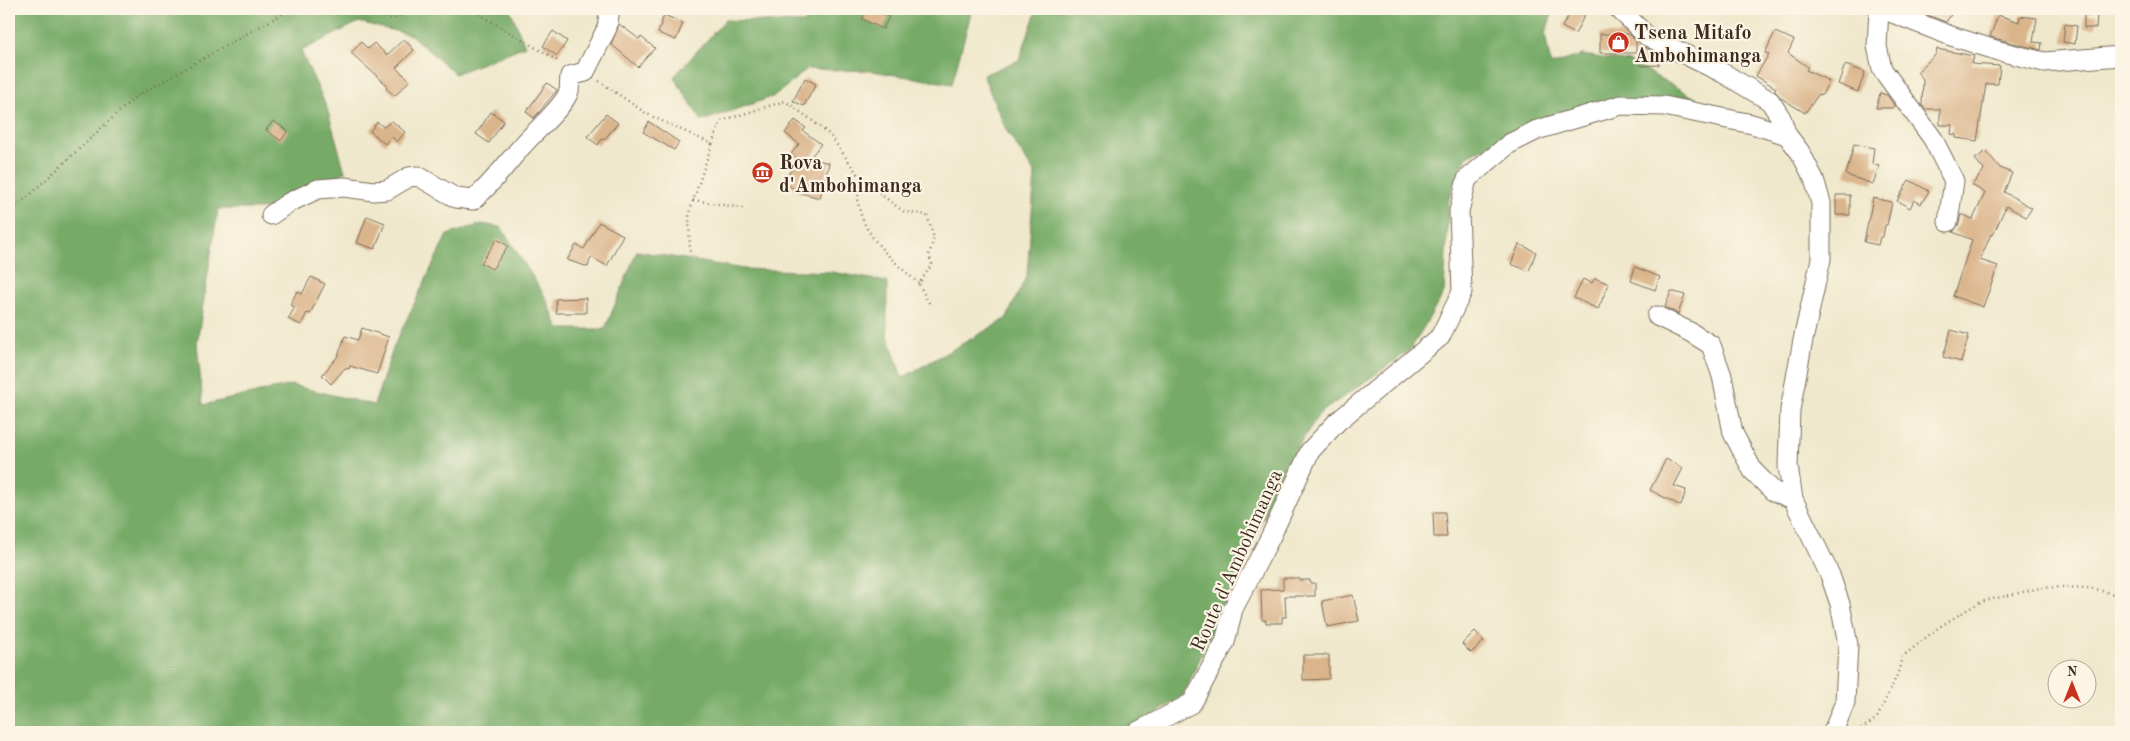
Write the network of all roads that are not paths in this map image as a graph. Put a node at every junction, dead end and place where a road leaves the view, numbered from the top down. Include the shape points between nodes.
1 (610, 9) edge
2 (1619, 9) edge
3 (1881, 9) edge
4 (2121, 56) edge
5 (1787, 135) junction
6 (271, 215) dead end
7 (1948, 222) dead end
8 (1657, 316) dead end
9 (1793, 499) junction
10 (1137, 732) edge
11 (1833, 732) edge

1 - 6 street via 607,28 569,92 492,184 473,200 456,198 418,176 386,190 318,189
2 - 5 street via 1647,36 1770,100
3 - 4 street via 1951,36 2044,62
3 - 7 street via 1877,46 1882,69 1933,139 1954,181
5 - 9 street via 1814,180 1821,203 1822,223 1821,259 1790,410 1788,466
5 - 10 street, Route d'Ambohimanga via 1752,124 1664,106 1621,105 1537,130 1509,144 1467,179 1460,211 1462,292 1440,337 1337,422 1310,451 1233,609 1225,642 1192,703
8 - 9 street via 1711,345 1722,376 1733,433 1753,471 1773,491
9 - 11 street via 1830,575 1848,645 1845,702

